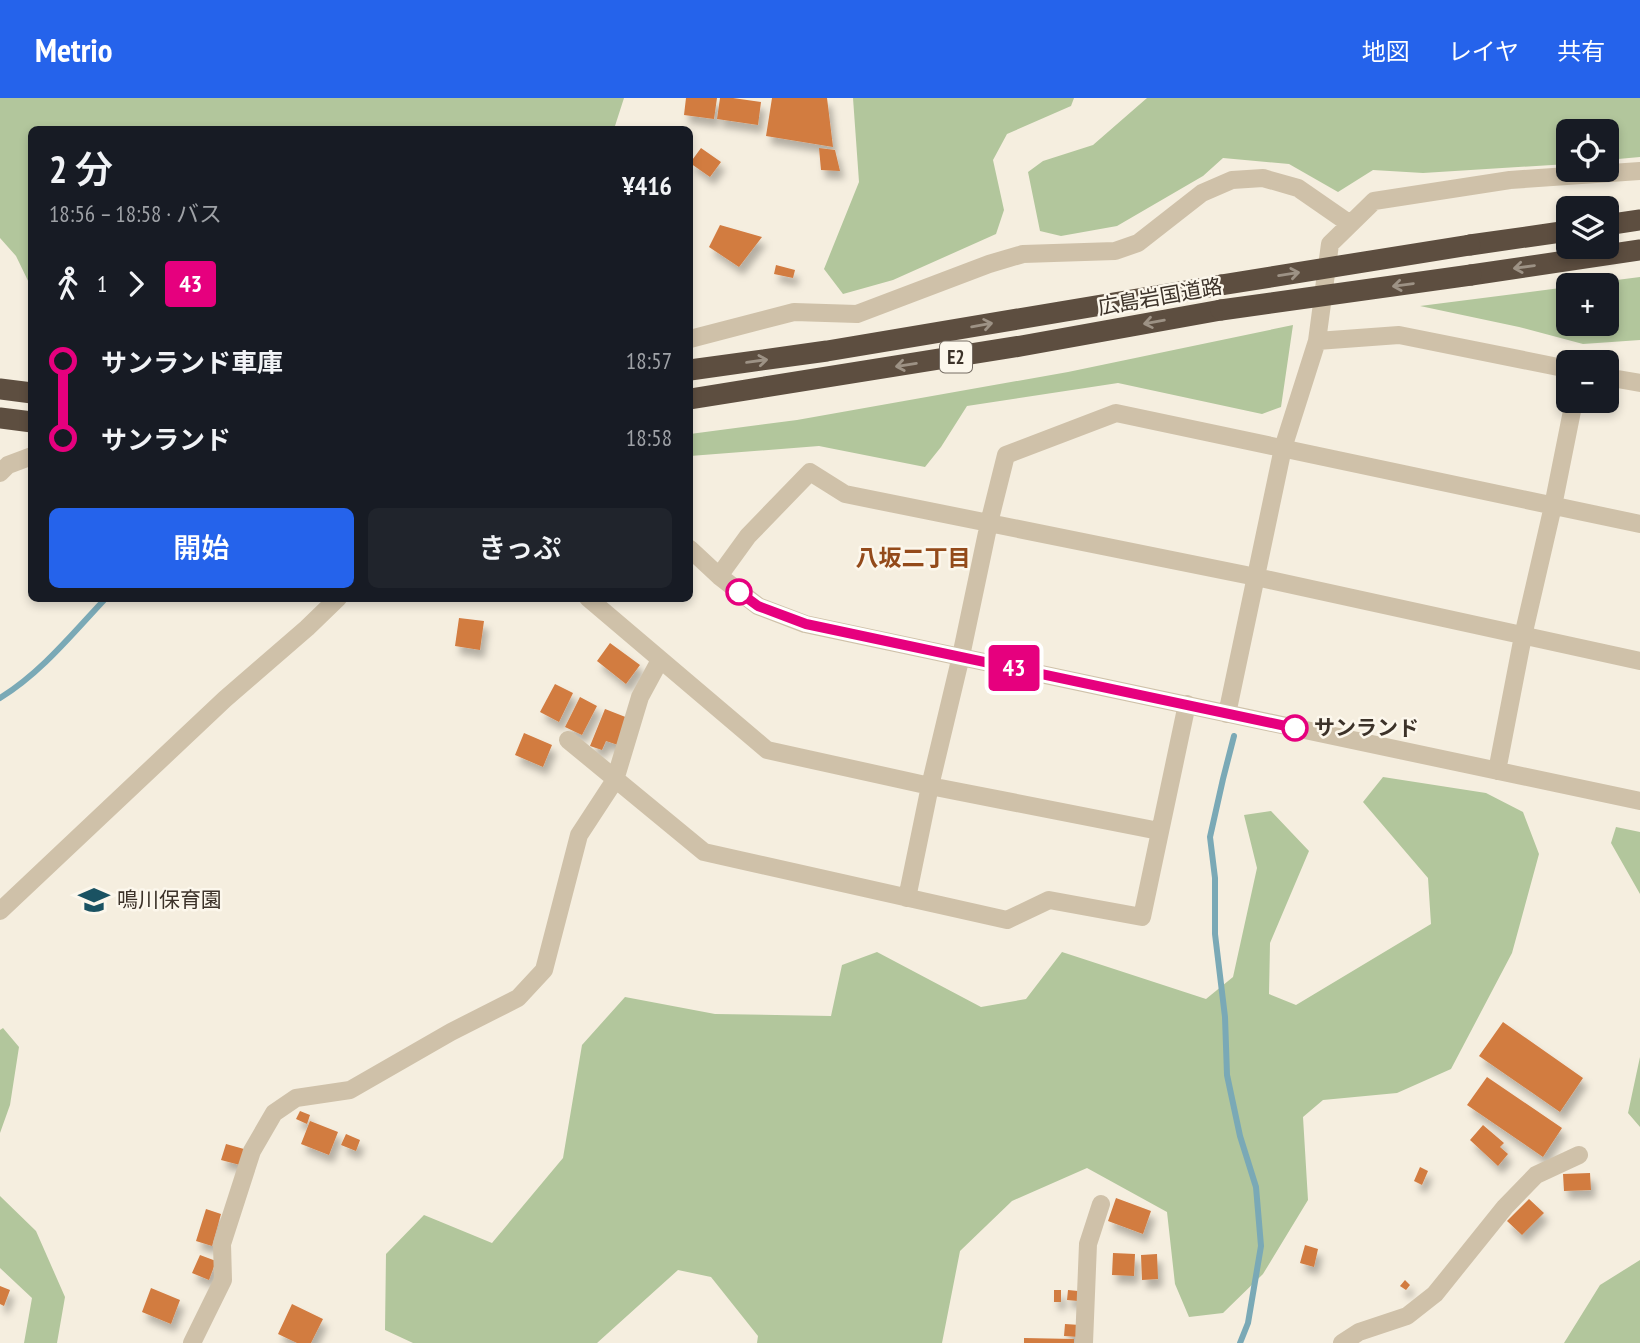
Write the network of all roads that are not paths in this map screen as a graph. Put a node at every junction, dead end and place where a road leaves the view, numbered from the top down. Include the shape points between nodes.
1 (1640, 170) edge
2 (1640, 220) edge
3 (1619, 223) edge
4 (1350, 224) junction
5 (1556, 233) edge
6 (1640, 250) edge
7 (693, 338) edge
8 (1317, 341) junction
9 (1556, 367) edge
10 (693, 370) edge
11 (1619, 379) edge
12 (1640, 382) edge
13 (0, 389) edge
14 (28, 392) edge
15 (693, 400) edge
16 (1572, 413) edge
17 (0, 418) edge
18 (28, 422) edge
19 (1283, 448) junction
20 (28, 458) edge
21 (0, 473) edge
22 (1553, 506) junction
23 (989, 523) junction
24 (1640, 524) edge
25 (693, 552) edge
26 (719, 576) junction
27 (1256, 577) junction
28 (334, 602) edge
29 (593, 602) edge
30 (1523, 636) junction
31 (961, 656) junction
32 (660, 660) junction
33 (1640, 661) edge
34 (1187, 705) junction
35 (1227, 714) junction
36 (568, 740) dead end
37 (1497, 771) junction
38 (615, 780) junction
39 (930, 786) junction
40 (1640, 801) edge
41 (1160, 831) junction
42 (907, 898) junction
43 (0, 911) edge
44 (1578, 1155) dead end
45 (1101, 1204) dead end
46 (192, 1343) edge
47 (1084, 1343) edge
48 (1342, 1343) edge

1 - 4 street via 1510,180 1374,201
2 - 3 highway
4 - 7 street via 1298,188 1263,178 1232,180 1202,193 1138,243 1115,251 1023,254 858,314 794,312
4 - 8 street via 1330,244
10 -> 5 highway, 広島岩国道路 / E2, bridge
6 -> 15 highway, 広島岩国道路 / E2, bridge via 1221,310
8 - 9 street via 1399,335
8 - 19 street
11 - 12 street
13 - 14 highway
16 - 22 street
17 - 18 highway
19 - 22 street
19 - 23 street via 1116,413 1006,455
19 - 27 street
20 - 21 street
22 - 24 street
22 - 30 street
23 - 26 street via 845,494 810,472 748,536
23 - 27 street
23 - 31 street
25 - 26 street
26 - 31 street via 758,606 806,624
27 - 30 street
27 - 35 street
28 - 43 street
29 - 32 street
30 - 33 street
30 - 37 street
31 - 34 street
31 - 39 street
32 - 38 street via 640,696
32 - 39 street via 767,750
34 - 35 street
34 - 41 street
35 - 37 street
36 - 38 street
37 - 40 street
38 - 42 street via 704,852
38 - 46 street via 579,835 544,970 519,998 350,1090 296,1098 274,1113 252,1151 222,1244 223,1280
39 - 41 street
39 - 42 street
41 - 42 street via 1142,917 1049,900 1007,920
44 - 48 street via 1536,1175 1435,1294 1407,1316 1359,1332
45 - 47 street via 1088,1244

